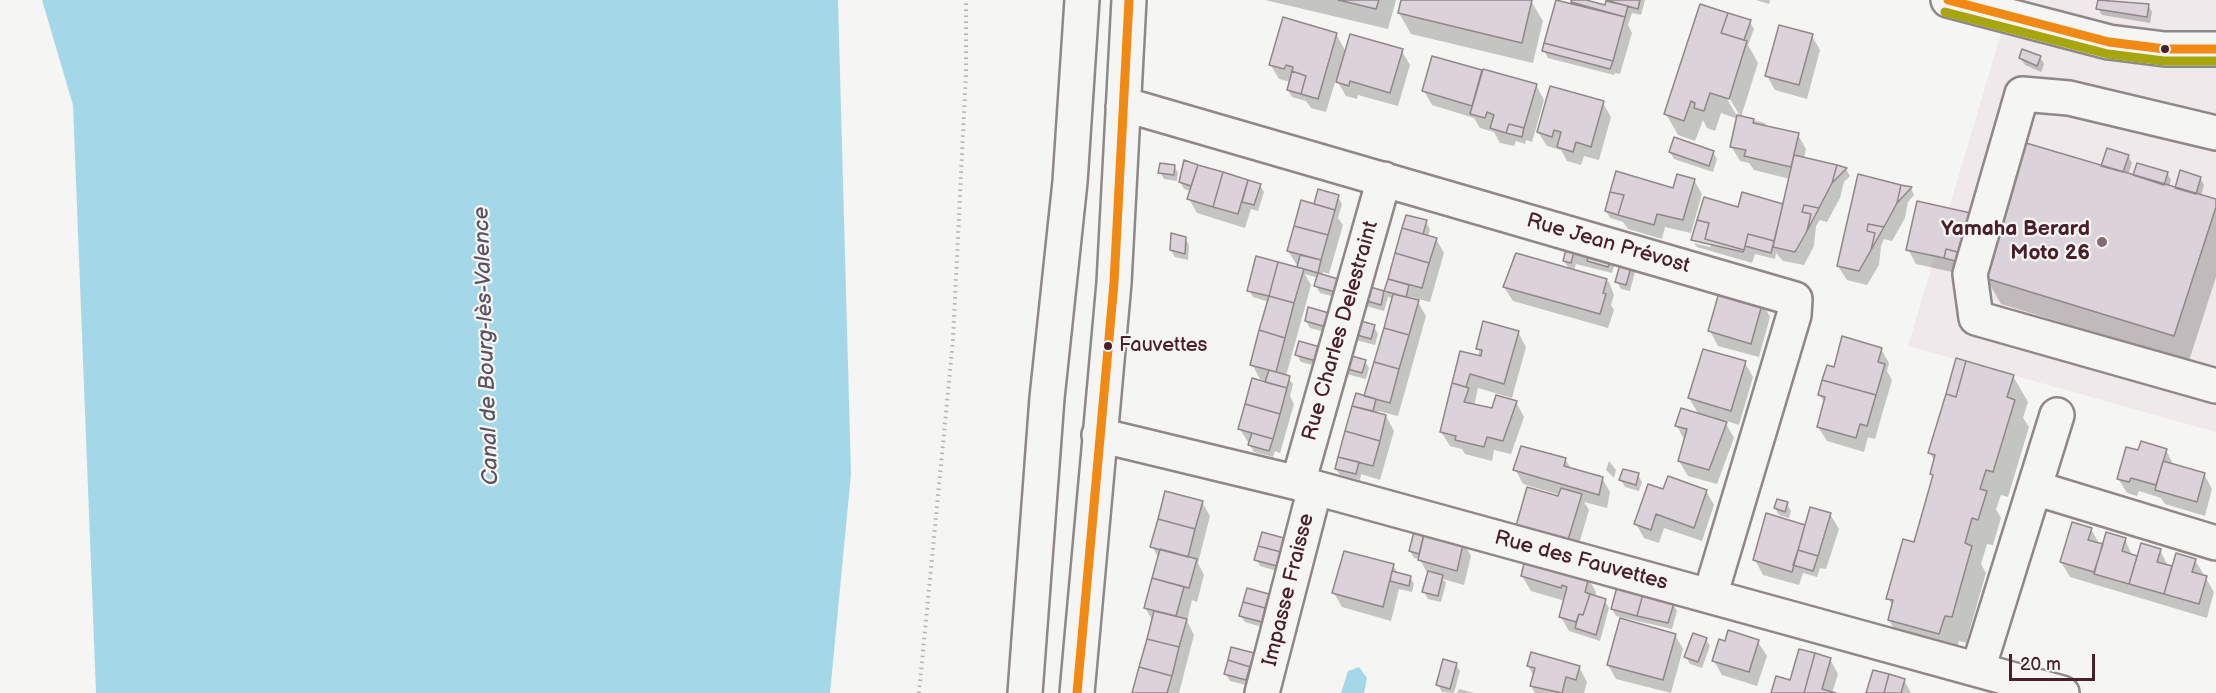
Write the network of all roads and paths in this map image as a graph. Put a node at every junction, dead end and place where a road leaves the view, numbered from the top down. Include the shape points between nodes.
1 (966, 0) edge
2 (1082, 0) edge
3 (1129, 0) edge
4 (1948, 0) edge
5 (2216, 49) edge
6 (1123, 107) junction
7 (2216, 133) edge
8 (1384, 179) junction
9 (2216, 386) edge
10 (2057, 416) dead end
11 (1099, 435) junction
12 (1306, 486) junction
13 (2035, 488) junction
14 (2216, 543) edge
15 (1710, 596) junction
16 (1978, 669) junction
17 (919, 693) edge
18 (1025, 693) edge
19 (1077, 693) edge
20 (1262, 693) edge
21 (2062, 693) edge

1 - 17 path via 953,340
2 - 18 street
3 - 6 street
4 - 5 street via 2109,42 2165,49
6 - 8 street, Rue Jean Prévost
6 - 11 street via 1114,283
7 - 9 street via 2069,98 2022,94 1970,274 1976,318
8 - 12 street, Rue Charles Delestraint
8 - 15 street, Rue Jean Prévost via 1795,299 1794,315
10 - 13 street
11 - 12 street, Rue des Fauvettes
11 - 19 street
12 - 15 street, Rue des Fauvettes
12 - 20 street, Impasse Fraisse
13 - 14 street
13 - 16 street
15 - 16 street, Rue des Fauvettes
16 - 21 street, Rue des Fauvettes

